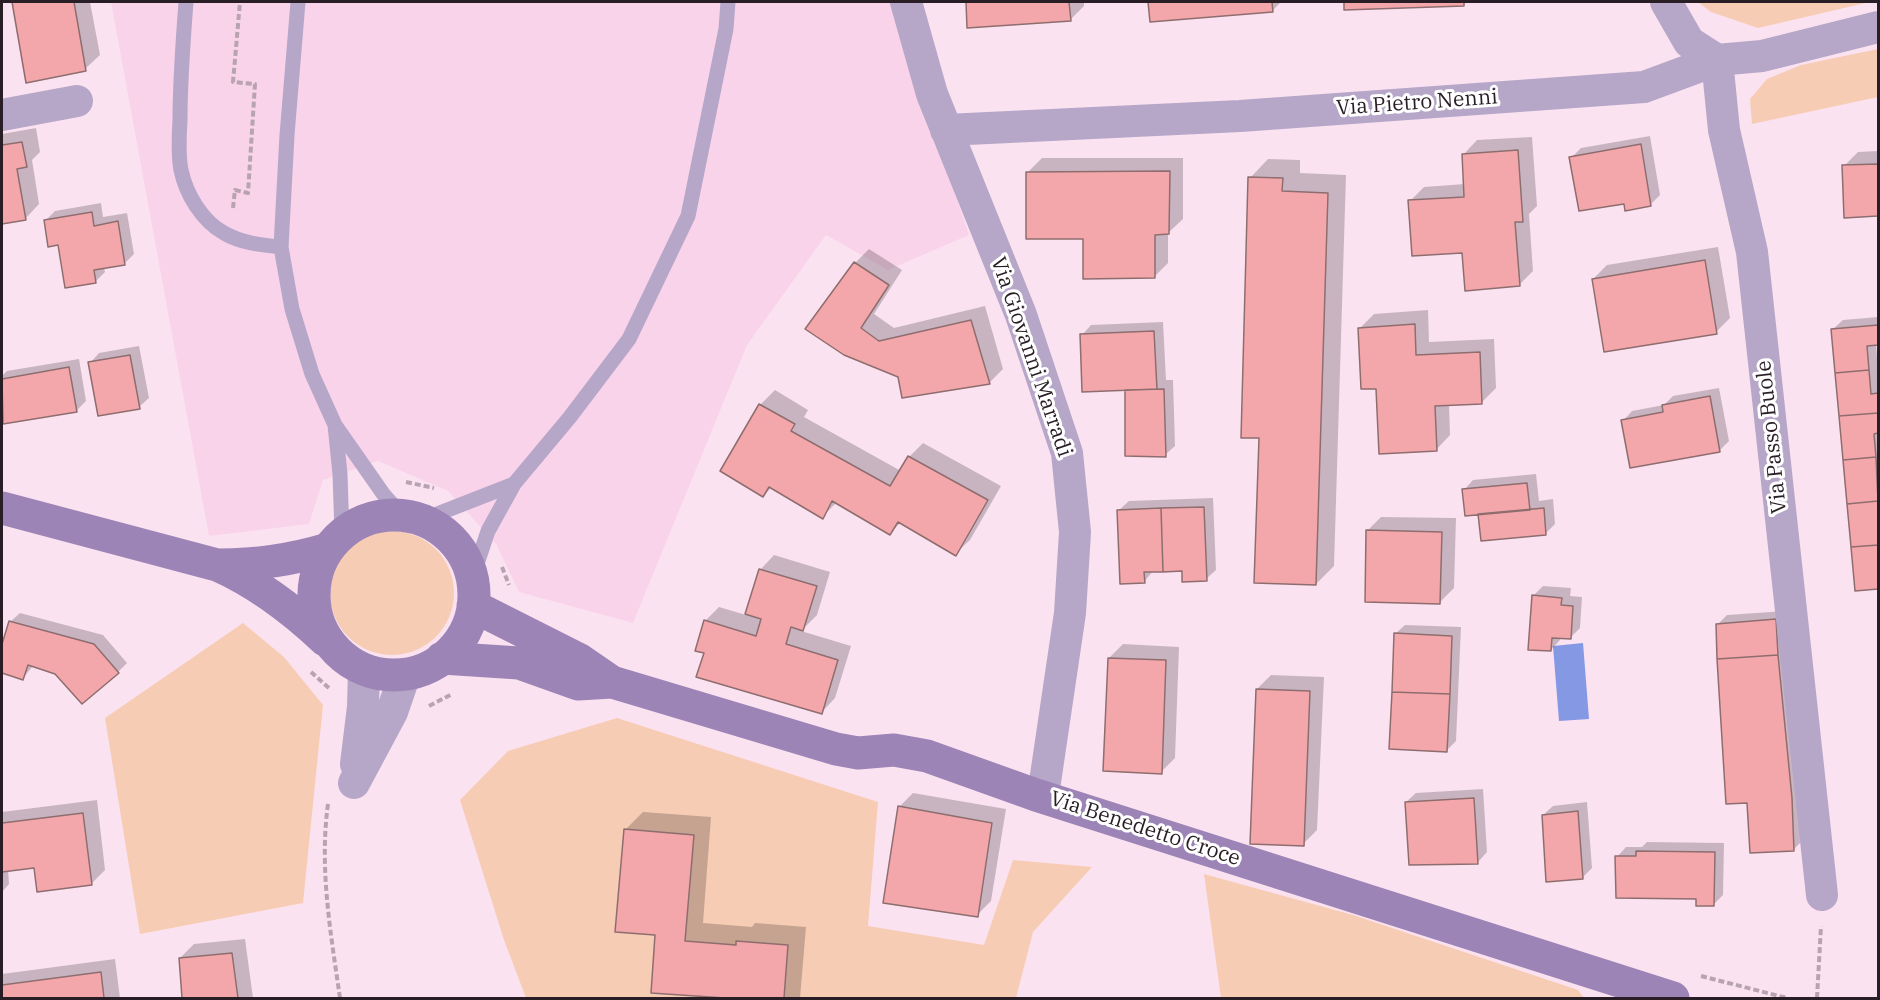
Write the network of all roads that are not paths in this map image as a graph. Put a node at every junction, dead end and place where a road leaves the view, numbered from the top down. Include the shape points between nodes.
1 (186, 2) edge
2 (298, 2) edge
3 (728, 2) edge
4 (906, 2) edge
5 (1666, 2) edge
6 (1878, 27) edge
7 (1717, 60) junction
8 (77, 101) dead end
9 (2, 115) edge
10 (946, 130) junction
11 (281, 247) junction
12 (335, 425) junction
13 (514, 484) junction
14 (2, 508) edge
15 (412, 517) junction
16 (335, 541) junction
17 (217, 565) junction
18 (473, 593) junction
19 (331, 645) junction
20 (442, 658) junction
21 (364, 670) junction
22 (405, 674) junction
23 (612, 682) junction
24 (1036, 795) junction
25 (1822, 895) road end
26 (1608, 987) edge
27 (1673, 999) edge

1 - 11 lane via 179,137 181,170 188,193 202,214 223,233 248,243
2 - 11 lane
3 - 13 lane via 726,29 687,216 629,339
4 - 10 street, Via Giovanni Marradi
5 - 7 street via 1689,42
6 - 7 street, Via Pietro Nenni via 1762,56
7 - 10 street, Via Pietro Nenni via 1644,87 1228,117
7 - 25 street, Via Passo Buole via 1724,130 1752,252
8 - 9 street
10 - 24 street, Via Giovanni Marradi via 1021,315 1067,453 1076,532 1070,613 1044,782
11 - 12 lane via 292,309 312,374
12 - 15 lane via 384,495
12 - 16 lane via 340,474
13 - 15 lane
13 - 18 lane via 488,531
14 - 17 street
15 - 16 street via 380,516 360,522
15 - 18 street via 441,530 457,545 468,563
16 - 17 street via 293,560
16 - 19 street via 318,568 313,588 320,628
17 - 19 street via 245,577 292,610
18 - 20 street via 468,626
18 - 23 street, Via Benedetto Croce
19 - 21 street
20 - 22 street
20 - 23 street, Via Benedetto Croce via 519,663 578,684
21 - 22 street via 384,675
21 - 22 street via 354,783 392,712
23 - 24 street, Via Benedetto Croce via 836,749 858,753 910,752
24 - 26 street, Via Benedetto Croce via 1358,897
26 - 27 street, Via Benedetto Croce

